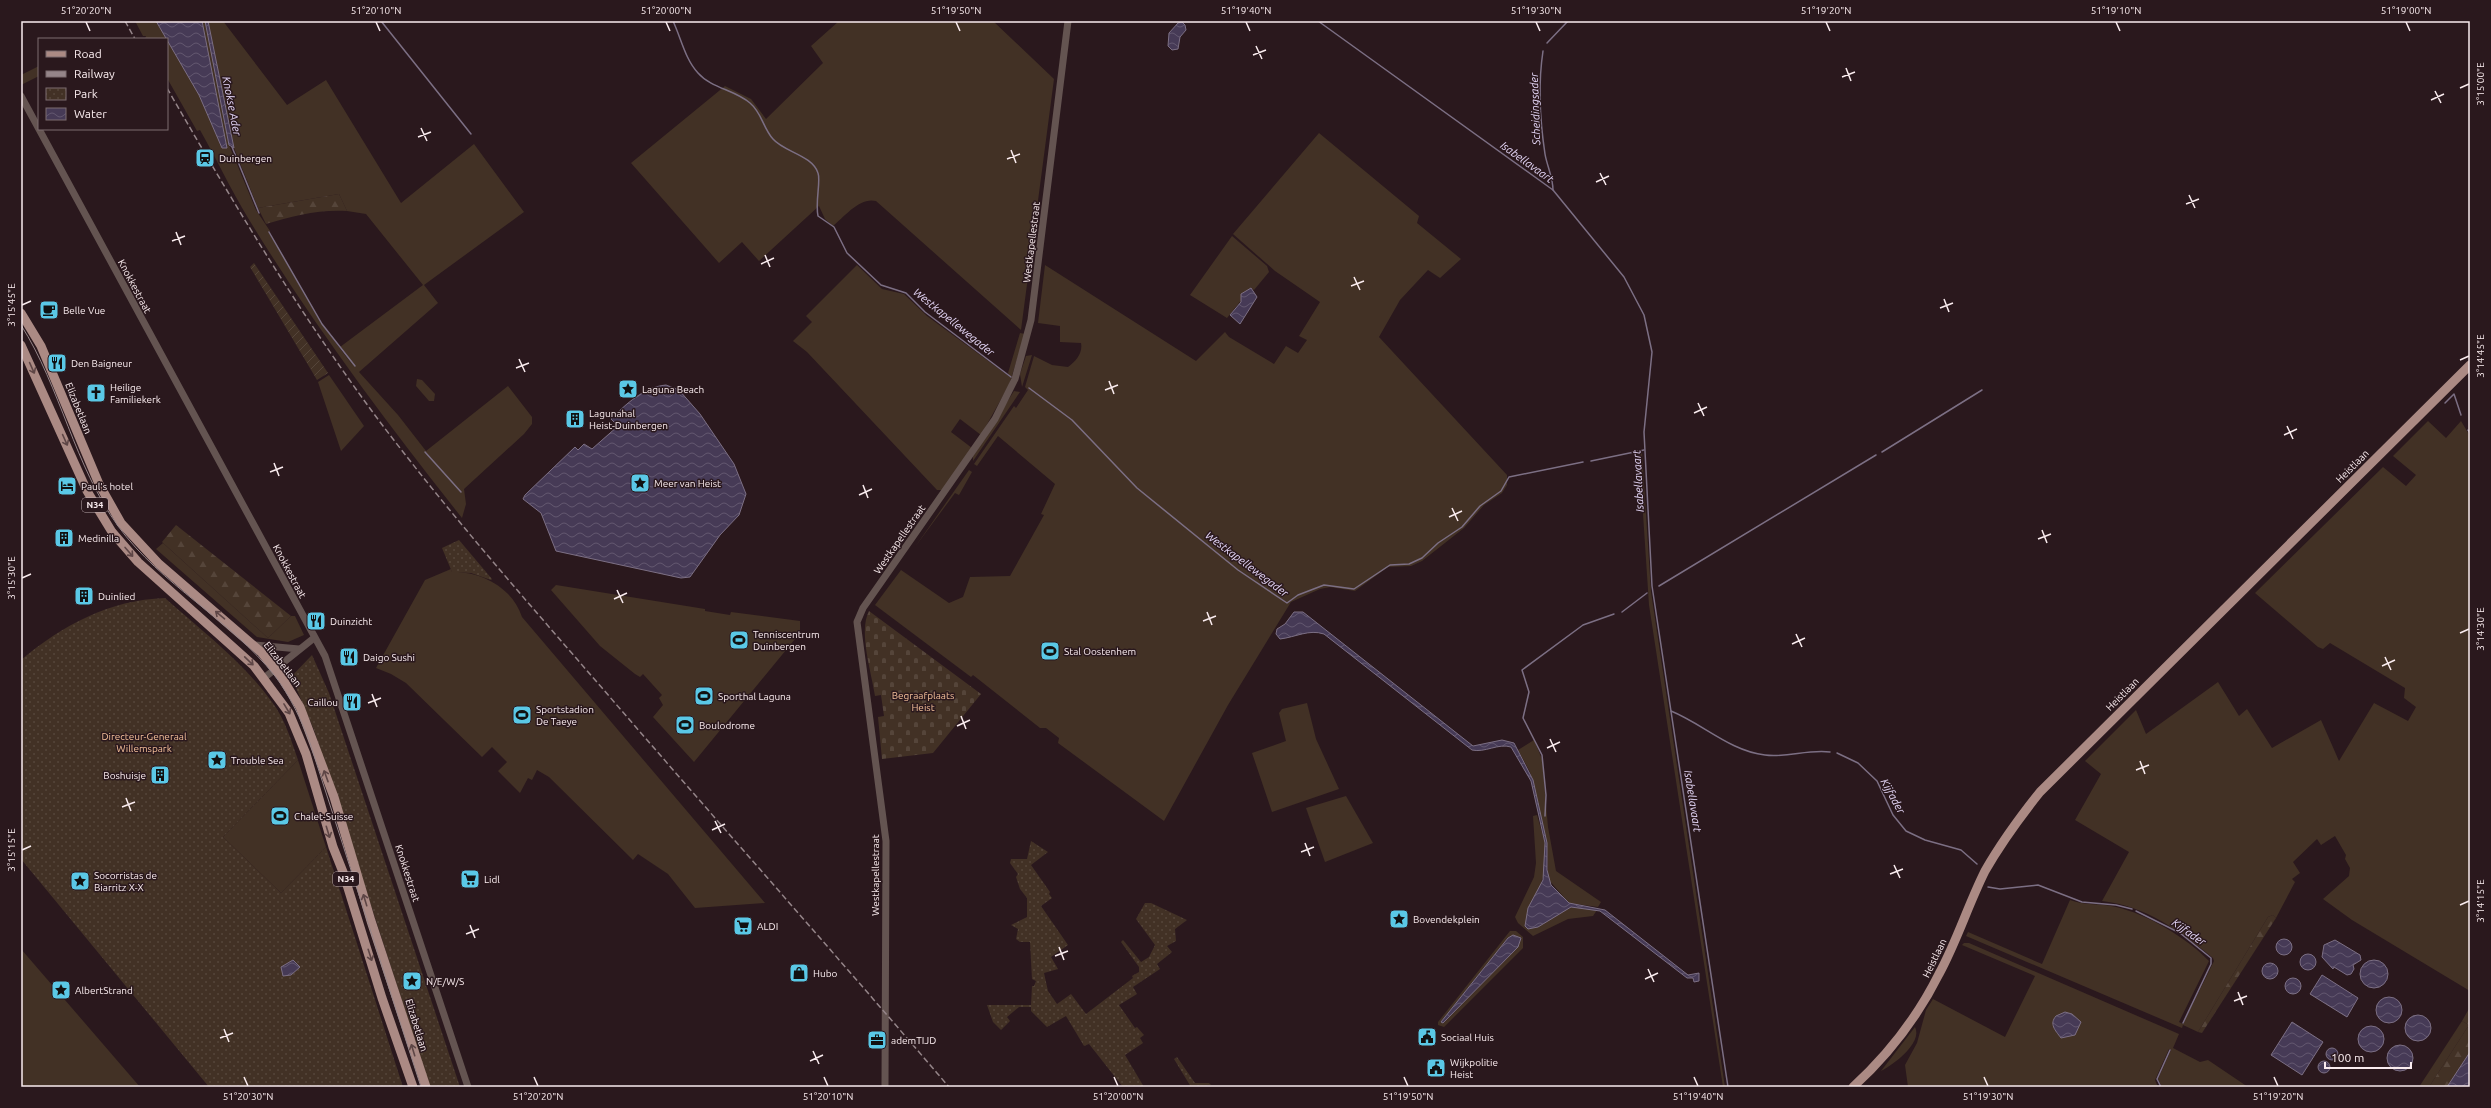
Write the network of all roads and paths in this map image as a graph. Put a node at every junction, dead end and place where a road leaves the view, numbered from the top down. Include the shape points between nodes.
1 (1068, 21) edge
2 (21, 96) edge
3 (38, 127) edge
4 (39, 130) edge
5 (21, 314) edge
6 (21, 345) edge
7 (2470, 365) edge
8 (314, 638) junction
9 (255, 646) junction
10 (299, 649) junction
11 (275, 669) junction
12 (264, 678) junction
13 (413, 1087) edge
14 (426, 1087) edge
15 (468, 1087) edge
16 (884, 1087) edge
17 (1853, 1087) edge

1 - 16 street, Westkapellestraat via 1031,320 1020,365 991,425 863,608 857,622 886,841
2 - 3 street, Knokkestraat
4 - 8 street, Knokkestraat
9 -> 5 main road, Elizabetlaan / N34 via 159,564 121,523 99,484 49,364
6 -> 12 main road, N34 via 88,491 112,532 138,562
7 - 17 main road, Heistlaan via 2040,792 2011,829 1985,872 1939,974 1922,1003 1894,1042
8 - 10 street
8 - 15 street, Knokkestraat via 330,668
9 - 10 street
9 - 11 main road, Elizabetlaan / N34
10 - 11 street
11 - 12 street
14 -> 11 main road, Elizabetlaan / N34 via 366,906 342,819 312,734 296,699
12 -> 13 main road, N34 via 287,709 300,738 333,847 344,872

